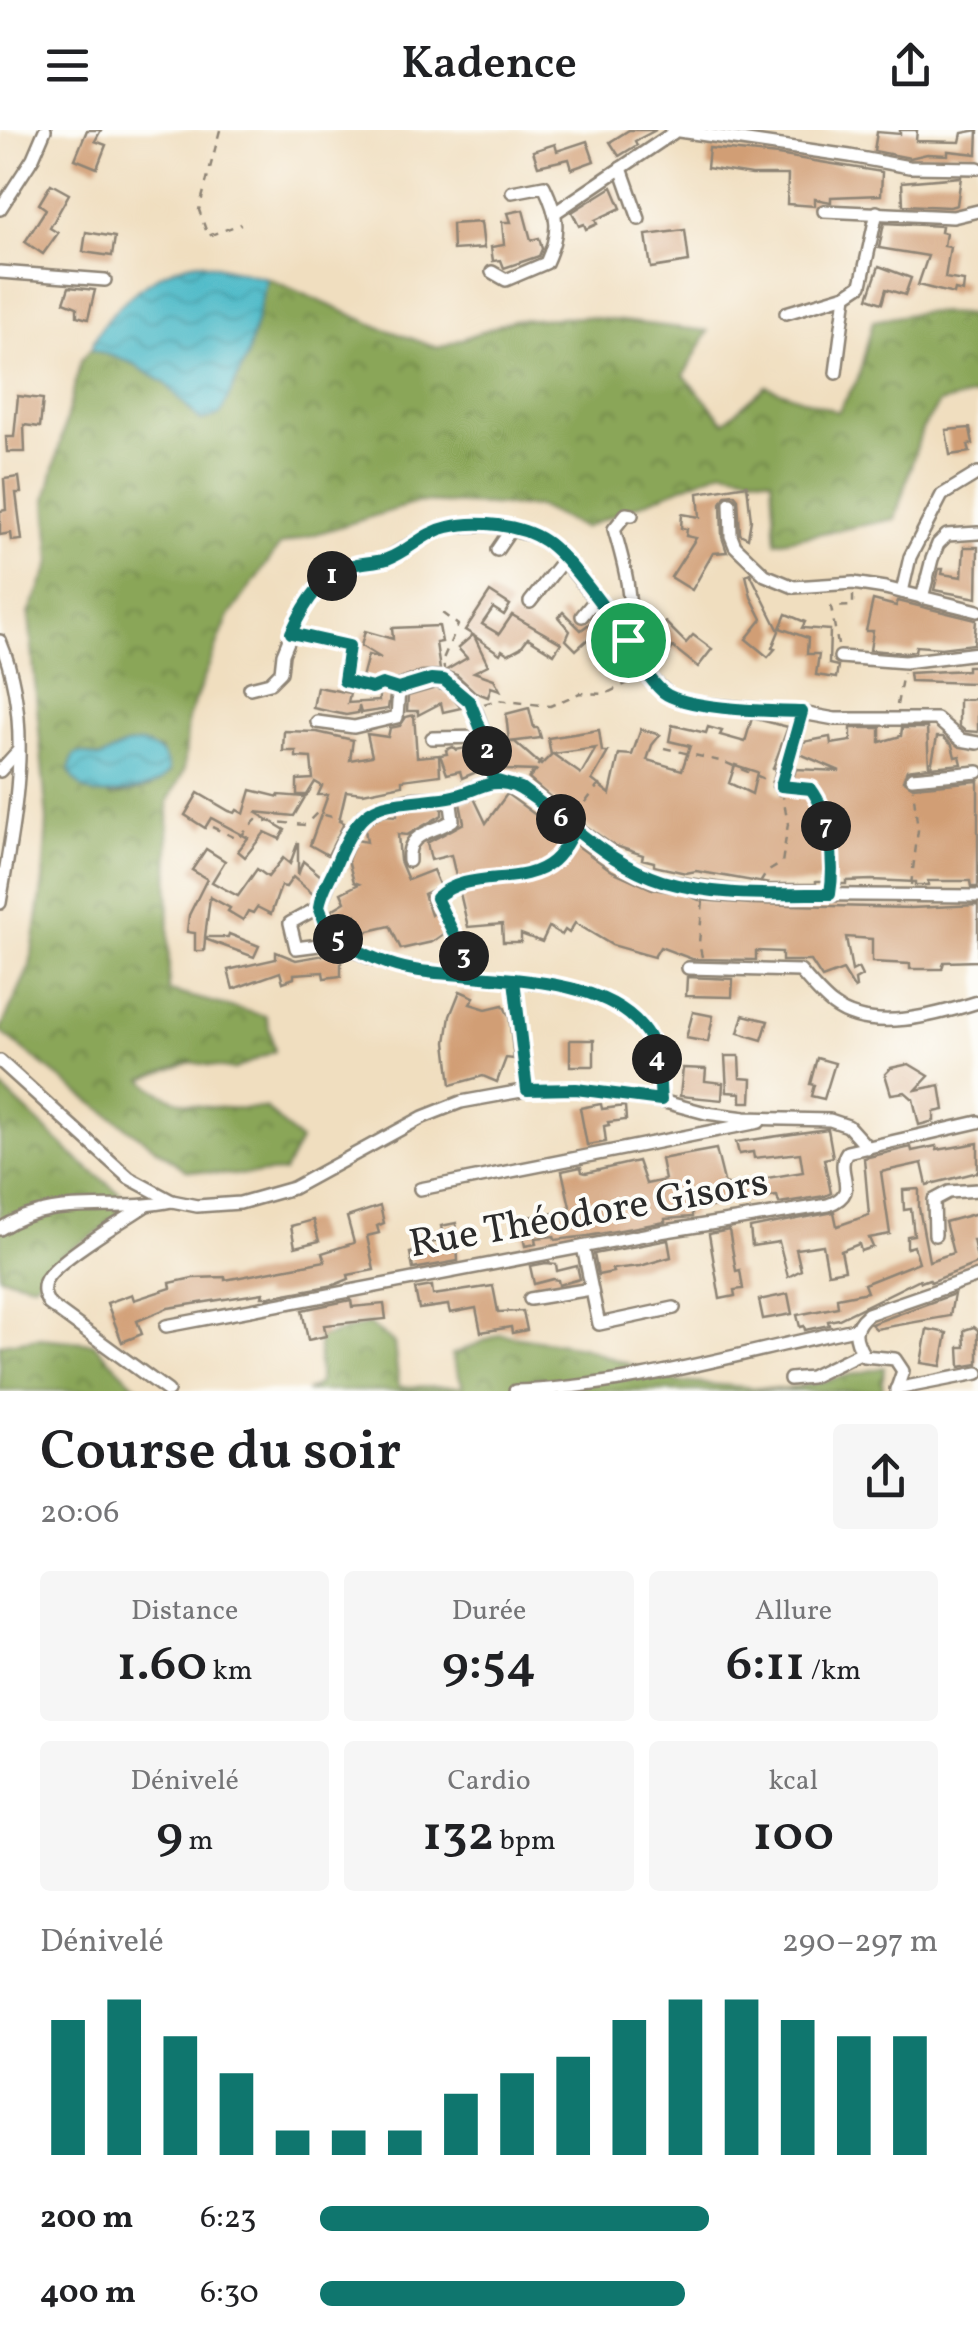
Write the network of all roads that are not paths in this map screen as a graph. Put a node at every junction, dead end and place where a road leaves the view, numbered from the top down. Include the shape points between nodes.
1 (45, 130) edge
2 (672, 131) edge
3 (760, 137) edge
4 (621, 168) junction
5 (978, 168) edge
6 (512, 192) dead end
7 (0, 209) edge
8 (824, 211) dead end
9 (556, 212) junction
10 (877, 212) junction
11 (978, 212) edge
12 (640, 219) dead end
13 (0, 272) edge
14 (492, 272) dead end
15 (105, 280) dead end
16 (846, 296) junction
17 (786, 313) dead end
18 (836, 373) dead end
19 (978, 473) edge
20 (730, 502) dead end
21 (632, 516) dead end
22 (512, 528) junction
23 (978, 533) edge
24 (496, 550) dead end
25 (564, 559) junction
26 (384, 560) junction
27 (372, 574) dead end
28 (902, 592) junction
29 (922, 598) junction
30 (596, 600) junction
31 (530, 602) dead end
32 (978, 611) edge
33 (582, 616) dead end
34 (0, 640) edge
35 (628, 640) junction
36 (978, 652) edge
37 (840, 658) road end
38 (250, 688) dead end
39 (757, 698) dead end
40 (772, 711) junction
41 (802, 712) junction
42 (318, 722) dead end
43 (484, 737) junction
44 (432, 738) dead end
45 (978, 743) edge
46 (18, 752) junction
47 (0, 771) edge
48 (978, 772) edge
49 (912, 778) road end
50 (494, 780) junction
51 (781, 786) road end
52 (450, 797) junction
53 (409, 861) dead end
54 (978, 896) edge
55 (0, 903) edge
56 (319, 907) junction
57 (342, 942) junction
58 (688, 968) dead end
59 (514, 980) junction
60 (978, 1002) edge
61 (0, 1061) edge
62 (527, 1090) junction
63 (661, 1100) junction
64 (772, 1119) junction
65 (978, 1122) edge
66 (868, 1148) junction
67 (420, 1189) dead end
68 (978, 1190) edge
69 (172, 1201) junction
70 (146, 1206) junction
71 (0, 1229) edge
72 (935, 1235) dead end
73 (583, 1247) junction
74 (978, 1276) edge
75 (591, 1289) junction
76 (530, 1299) dead end
77 (674, 1308) dead end
78 (166, 1326) dead end
79 (855, 1329) junction
80 (862, 1352) junction
81 (978, 1372) edge
82 (790, 1380) dead end
83 (896, 1390) edge
84 (168, 1391) edge
85 (515, 1391) edge

1 - 7 street
2 - 3 street
2 - 4 street
3 - 5 street via 909,168
4 - 9 street
4 - 12 street
6 - 9 street via 544,186
8 - 10 street
9 - 14 street via 556,243 546,263 506,280
10 - 11 street
10 - 16 street via 861,285
13 - 15 street
16 - 17 street
16 - 18 street
19 - 28 street via 942,495 910,557
20 - 28 street via 730,536 765,575 794,587 853,583
21 - 35 street via 626,514 614,529 629,581
22 - 24 street
22 - 25 street via 547,542
22 - 26 street via 450,526
23 - 29 street via 947,535 938,544
25 - 30 street
25 - 31 street
26 - 27 street
26 - 38 street via 355,565 317,587 291,633 281,672 270,684
28 - 29 street
29 - 32 street
30 - 33 street
30 - 35 street
34 - 46 street via 10,666
35 - 40 street via 664,693
36 - 37 street via 906,662
39 - 40 street
40 - 41 street
41 - 45 street via 835,719 937,719 961,740
41 - 51 street
42 - 43 street via 354,727 397,717 398,689 444,680 466,696
43 - 44 street
43 - 50 street
46 - 47 street
46 - 55 street
48 - 49 street
50 - 52 street
50 - 54 street via 521,788 609,856 663,881 753,894
52 - 53 street via 453,820 418,837
52 - 56 street via 383,805 356,824
56 - 57 street via 329,933
56 - 57 street via 290,923 296,948
57 - 59 street via 398,966
58 - 60 street via 800,971 834,1006 886,1020
59 - 62 street
59 - 63 street via 578,991 631,1017 654,1046
61 - 69 street via 129,1178
62 - 63 street
62 - 69 street via 423,1117 293,1188 240,1203
63 - 64 street via 706,1113
64 - 66 street via 830,1120 848,1126
64 - 67 street
65 - 66 street
66 - 73 street, Rue Théodore Gisors via 844,1155 841,1200
68 - 72 street via 934,1200
69 - 70 street
70 - 71 street via 72,1206 29,1214
70 - 84 street via 67,1259 43,1291 49,1304
73 - 75 street
73 - 78 street, Rue Théodore Gisors
74 - 79 street via 868,1314
75 - 76 street
75 - 77 street via 599,1324
79 - 80 street
79 - 85 street via 674,1372
80 - 82 street
80 - 83 street via 894,1359 903,1371
81 - 83 street

